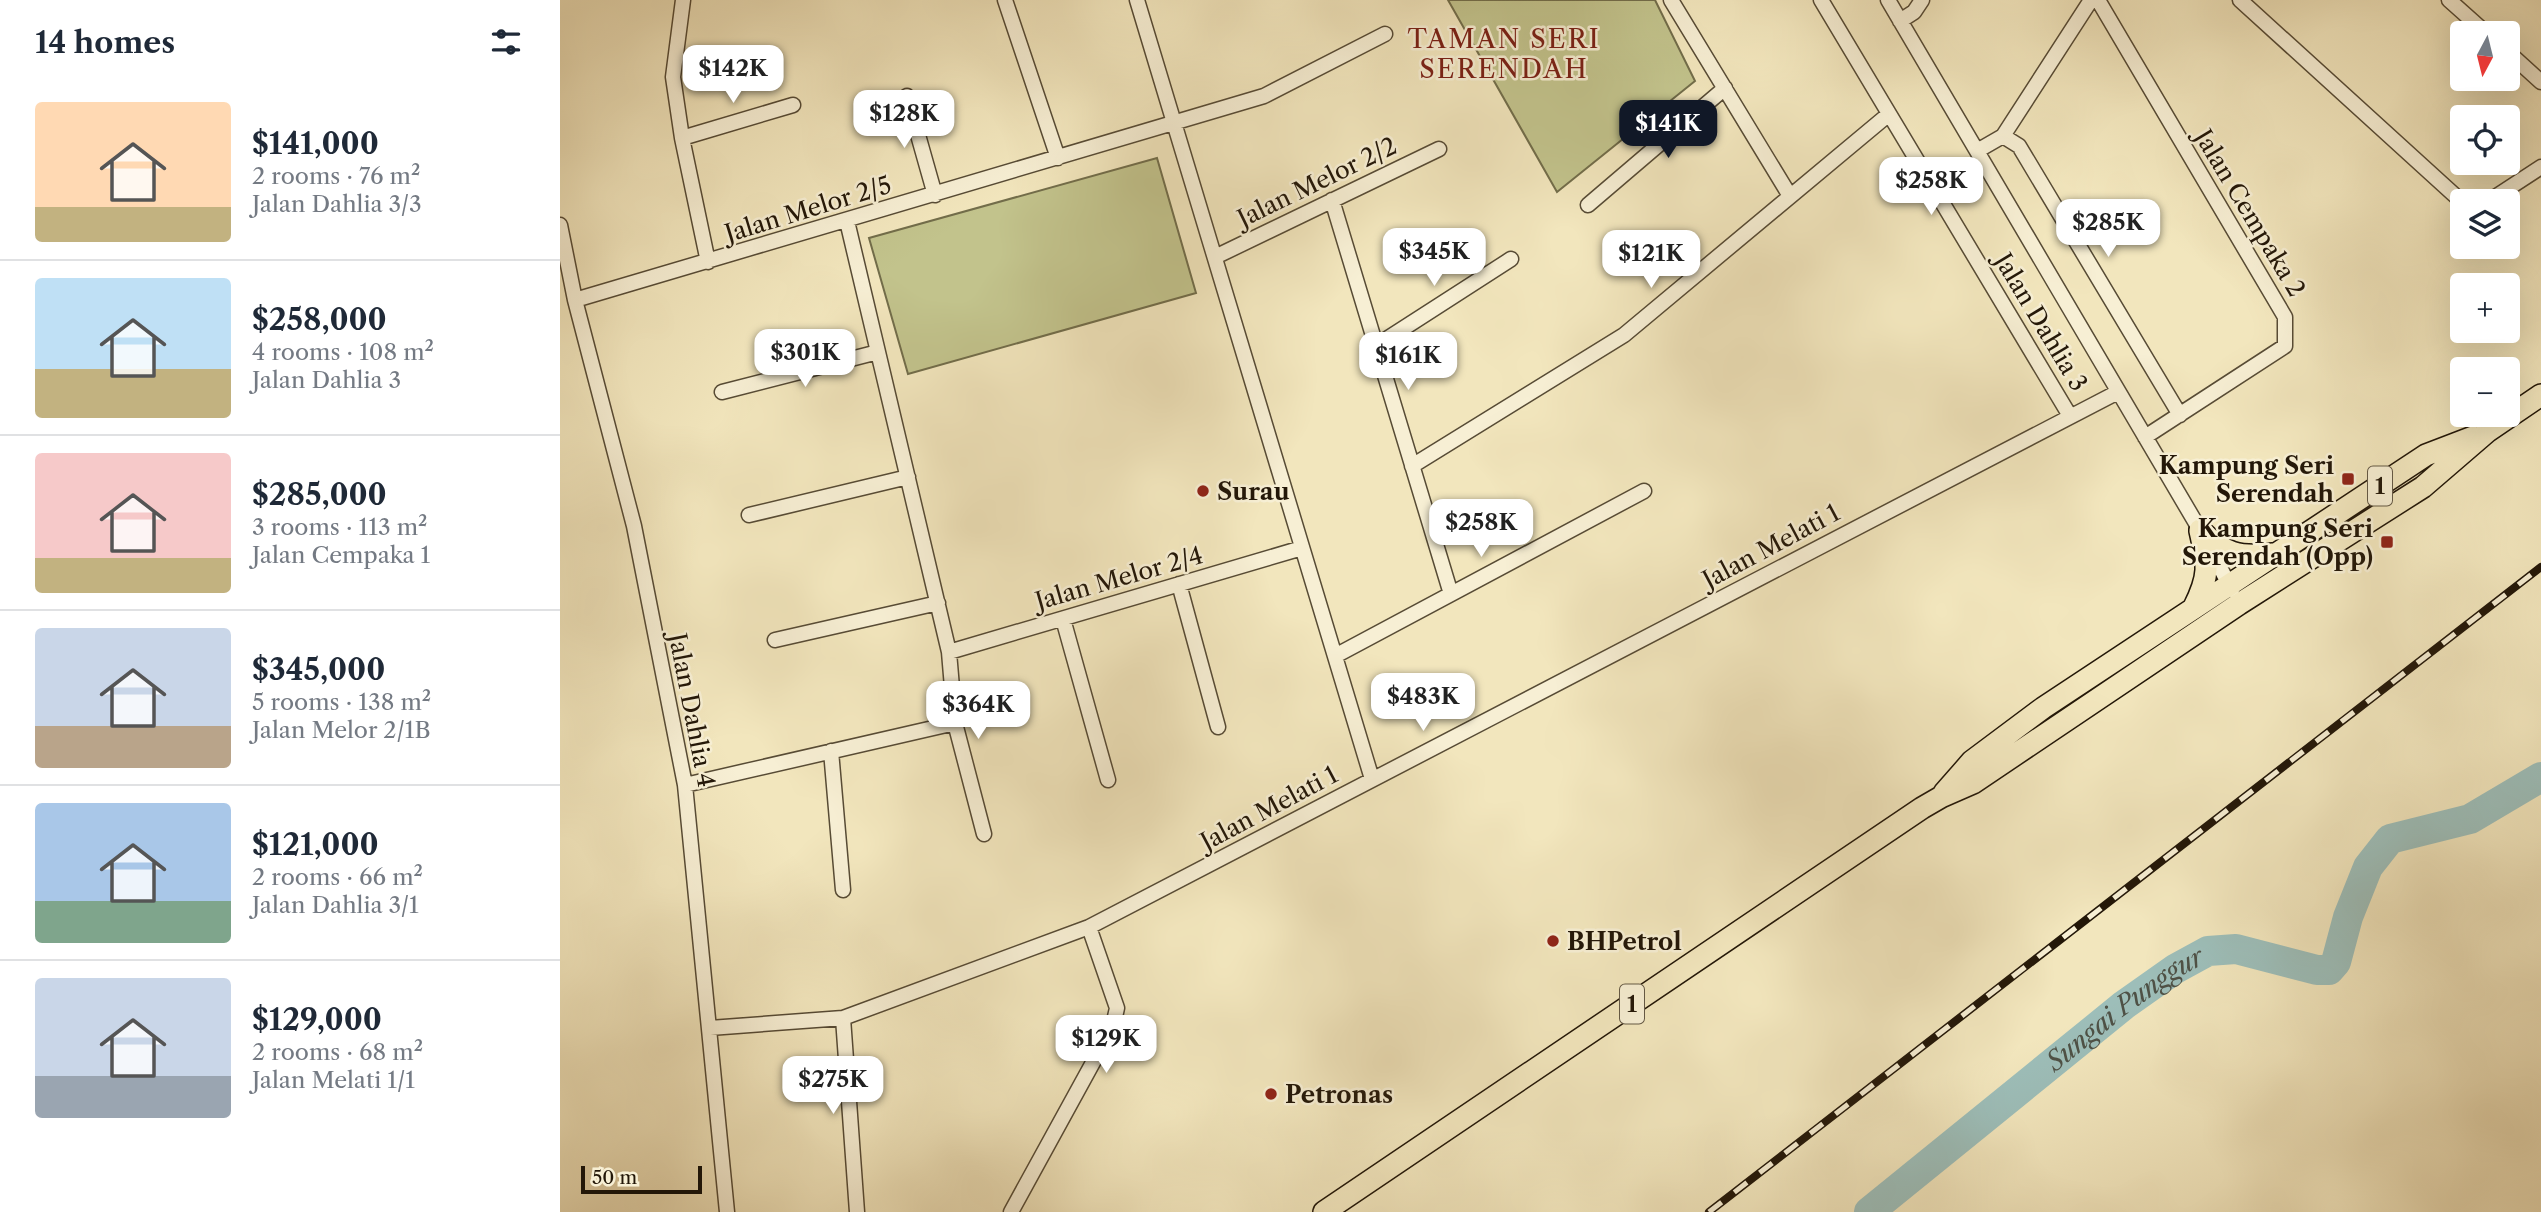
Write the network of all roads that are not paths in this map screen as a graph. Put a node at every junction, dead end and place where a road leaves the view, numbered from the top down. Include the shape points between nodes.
1 (683, 0) edge
2 (1005, 0) edge
3 (1138, 0) edge
4 (1671, 0) edge
5 (1821, 0) edge
6 (1888, 0) edge
7 (1922, 0) edge
8 (2091, 0) edge
9 (2098, 0) edge
10 (2240, 0) edge
11 (2449, 0) edge
12 (1900, 21) junction
13 (2473, 21) edge
14 (1385, 34) dead end
15 (2520, 63) edge
16 (2541, 82) edge
17 (1725, 88) junction
18 (907, 96) dead end
19 (793, 105) dead end
20 (1889, 114) junction
21 (1174, 123) junction
22 (2003, 136) junction
23 (682, 138) junction
24 (1439, 149) dead end
25 (1977, 151) junction
26 (1058, 158) junction
27 (2541, 167) edge
28 (2507, 189) edge
29 (2450, 191) edge
30 (935, 195) junction
31 (1790, 196) junction
32 (1332, 200) junction
33 (1588, 205) dead end
34 (847, 221) junction
35 (560, 225) edge
36 (1215, 257) junction
37 (1511, 259) dead end
38 (708, 262) junction
39 (575, 300) junction
40 (1376, 346) junction
41 (878, 352) junction
42 (722, 392) dead end
43 (2118, 392) junction
44 (2541, 395) edge
45 (2180, 415) junction
46 (2070, 416) junction
47 (2488, 431) junction
48 (2145, 437) junction
49 (1412, 466) junction
50 (908, 477) junction
51 (1644, 491) dead end
52 (749, 515) dead end
53 (2200, 530) junction
54 (1302, 548) junction
55 (2278, 553) junction
56 (1179, 584) junction
57 (2229, 585) junction
58 (1451, 594) junction
59 (938, 603) junction
60 (2239, 604) junction
61 (2193, 609) junction
62 (1063, 619) junction
63 (775, 640) dead end
64 (949, 652) junction
65 (1335, 656) junction
66 (955, 723) junction
67 (1218, 727) dead end
68 (831, 751) junction
69 (1108, 779) dead end
70 (1372, 779) junction
71 (685, 785) junction
72 (1941, 797) junction
73 (984, 834) dead end
74 (843, 890) dead end
75 (1089, 927) junction
76 (843, 1018) junction
77 (710, 1028) junction
78 (727, 1212) edge
79 (857, 1212) edge
80 (1011, 1212) edge
81 (1324, 1212) edge

1 - 23 street via 673,77
2 - 26 street
3 - 21 street
4 - 17 street
5 - 20 street, Jalan Dahlia 3
6 - 12 street
7 - 12 street
8 - 22 street
9 - 45 street, Jalan Cempaka 2 via 2285,317 2284,346
10 - 29 street
11 - 13 street
12 - 25 street
14 - 21 street, Jalan Melor 2/5 via 1264,96
15 - 16 street
17 - 31 street
17 - 33 street
18 - 30 street
19 - 23 street
20 - 31 street
20 - 46 street, Jalan Dahlia 3
21 - 26 street, Jalan Melor 2/5
21 - 36 street
22 - 25 street
22 - 45 street via 2019,146
23 - 38 street
24 - 32 street, Jalan Melor 2/2
25 - 43 street
26 - 30 street, Jalan Melor 2/5
27 - 28 street
30 - 34 street, Jalan Melor 2/5
31 - 49 street via 1624,335
32 - 36 street, Jalan Melor 2/2
32 - 40 street
34 - 38 street, Jalan Melor 2/5
34 - 41 street
35 - 39 street, Jalan Dahlia 4
36 - 54 street
37 - 40 street
38 - 39 street, Jalan Melor 2/5
39 - 71 street, Jalan Dahlia 4 via 634,526
40 - 49 street
41 - 42 street
41 - 50 street
43 - 46 street, Jalan Melati 1
43 - 48 street
44 - 47 main road, 1
45 - 48 street, Jalan Cempaka 2
46 - 70 street, Jalan Melati 1
47 - 55 main road, 1 via 2426,455
47 - 60 main road, 1 via 2423,487
48 - 53 street
49 - 58 street
50 - 52 street
50 - 59 street
51 - 58 street
53 - 55 main road via 2233,554
53 - 57 street
53 - 61 main road via 2207,569 2205,586
54 - 56 street, Jalan Melor 2/4
54 - 65 street
55 - 57 main road, 1
56 - 62 street, Jalan Melor 2/4
56 - 67 street
57 - 60 street
57 - 61 main road, 1
58 - 65 street
59 - 63 street
59 - 64 street
60 - 72 main road, 1 via 1973,783
61 - 72 main road, 1 via 2043,708 1972,761
62 - 64 street, Jalan Melor 2/4
62 - 69 street
64 - 66 street
65 - 70 street
66 - 68 street
66 - 73 street
68 - 71 street
68 - 74 street
70 - 75 street, Jalan Melati 1
71 - 77 street, Jalan Dahlia 4
72 - 81 main road, 1
75 - 76 street, Jalan Melati 1
75 - 80 street via 1117,1007 1113,1026
76 - 77 street, Jalan Melati 1
76 - 79 street
77 - 78 street, Jalan Dahlia 4

